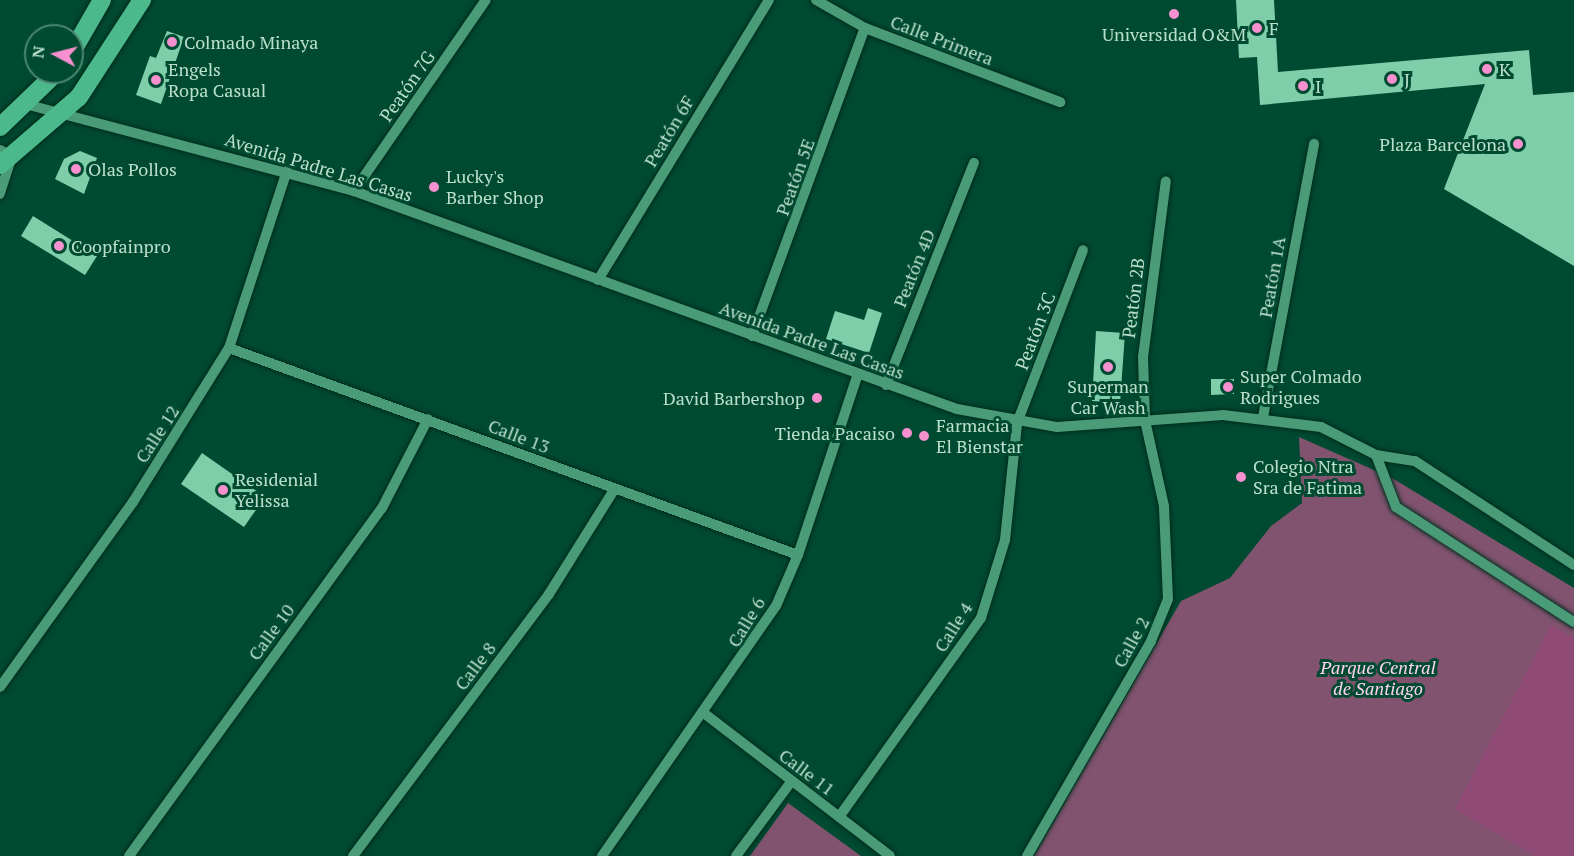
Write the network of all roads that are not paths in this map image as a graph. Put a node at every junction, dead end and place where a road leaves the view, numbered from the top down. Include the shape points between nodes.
1 (102, 0) edge
2 (142, 0) edge
3 (486, 0) edge
4 (769, 0) edge
5 (816, 0) edge
6 (836, 4) edge
7 (865, 28) junction
8 (84, 31) edge
9 (47, 84) edge
10 (1060, 102) dead end
11 (29, 105) junction
12 (62, 112) junction
13 (0, 128) edge
14 (1314, 144) dead end
15 (4, 157) edge
16 (974, 164) dead end
17 (287, 171) junction
18 (1166, 181) dead end
19 (354, 191) junction
20 (0, 194) edge
21 (1083, 250) dead end
22 (598, 280) junction
23 (752, 336) junction
24 (229, 348) junction
25 (858, 374) junction
26 (886, 385) junction
27 (1263, 417) junction
28 (428, 419) junction
29 (1145, 420) junction
30 (1017, 423) junction
31 (1376, 455) junction
32 (614, 490) junction
33 (798, 555) junction
34 (1574, 565) edge
35 (1574, 622) edge
36 (0, 687) edge
37 (705, 714) junction
38 (791, 782) junction
39 (839, 817) junction
40 (129, 856) edge
41 (353, 856) edge
42 (602, 856) edge
43 (736, 856) edge
44 (890, 856) edge
45 (1027, 856) edge

1 - 8 highway
2 - 12 highway via 103,68
3 - 19 street, Peatón 7G
4 - 22 street, Peatón 6F
5 - 6 street, Calle Primera
6 - 7 street, Calle Primera
7 - 10 street, Calle Primera
7 - 23 street, Peatón 5E
9 - 11 highway
11 - 12 street, Avenida Padre Las Casas
11 - 13 highway
12 - 15 highway
12 - 17 street, Avenida Padre Las Casas
14 - 27 street, Peatón 1A
15 - 20 street
16 - 26 street, Peatón 4D
17 - 19 street, Avenida Padre Las Casas
17 - 24 street, Calle 12
18 - 29 street, Peatón 2B via 1146,312
19 - 22 street, Avenida Padre Las Casas
21 - 30 street, Peatón 3C
22 - 23 street, Avenida Padre Las Casas
23 - 25 street, Avenida Padre Las Casas
24 - 28 street, Calle 13
24 - 36 street, Calle 12 via 139,493
25 - 26 street, Avenida Padre Las Casas
25 - 33 street, Calle 6
26 - 30 street, Avenida Padre Las Casas
27 - 29 street, Avenida Padre Las Casas
27 - 31 street, Avenida Padre Las Casas via 1321,427
28 - 32 street, Calle 13
28 - 40 street, Calle 10 via 382,508
29 - 30 street, Avenida Padre Las Casas via 1057,427
29 - 45 street, Calle 2 via 1164,506 1168,599 1159,627
30 - 39 street, Calle 4 via 1005,540 981,618
31 - 34 street, Avenida Padre Las Casas via 1415,461
31 - 35 street via 1396,507
32 - 33 street, Calle 13
32 - 41 street, Calle 8 via 549,594
33 - 37 street, Calle 6 via 754,644
37 - 38 street, Calle 11
37 - 42 street, Calle 6
38 - 39 street, Calle 11
38 - 43 street
39 - 44 street, Calle 11

